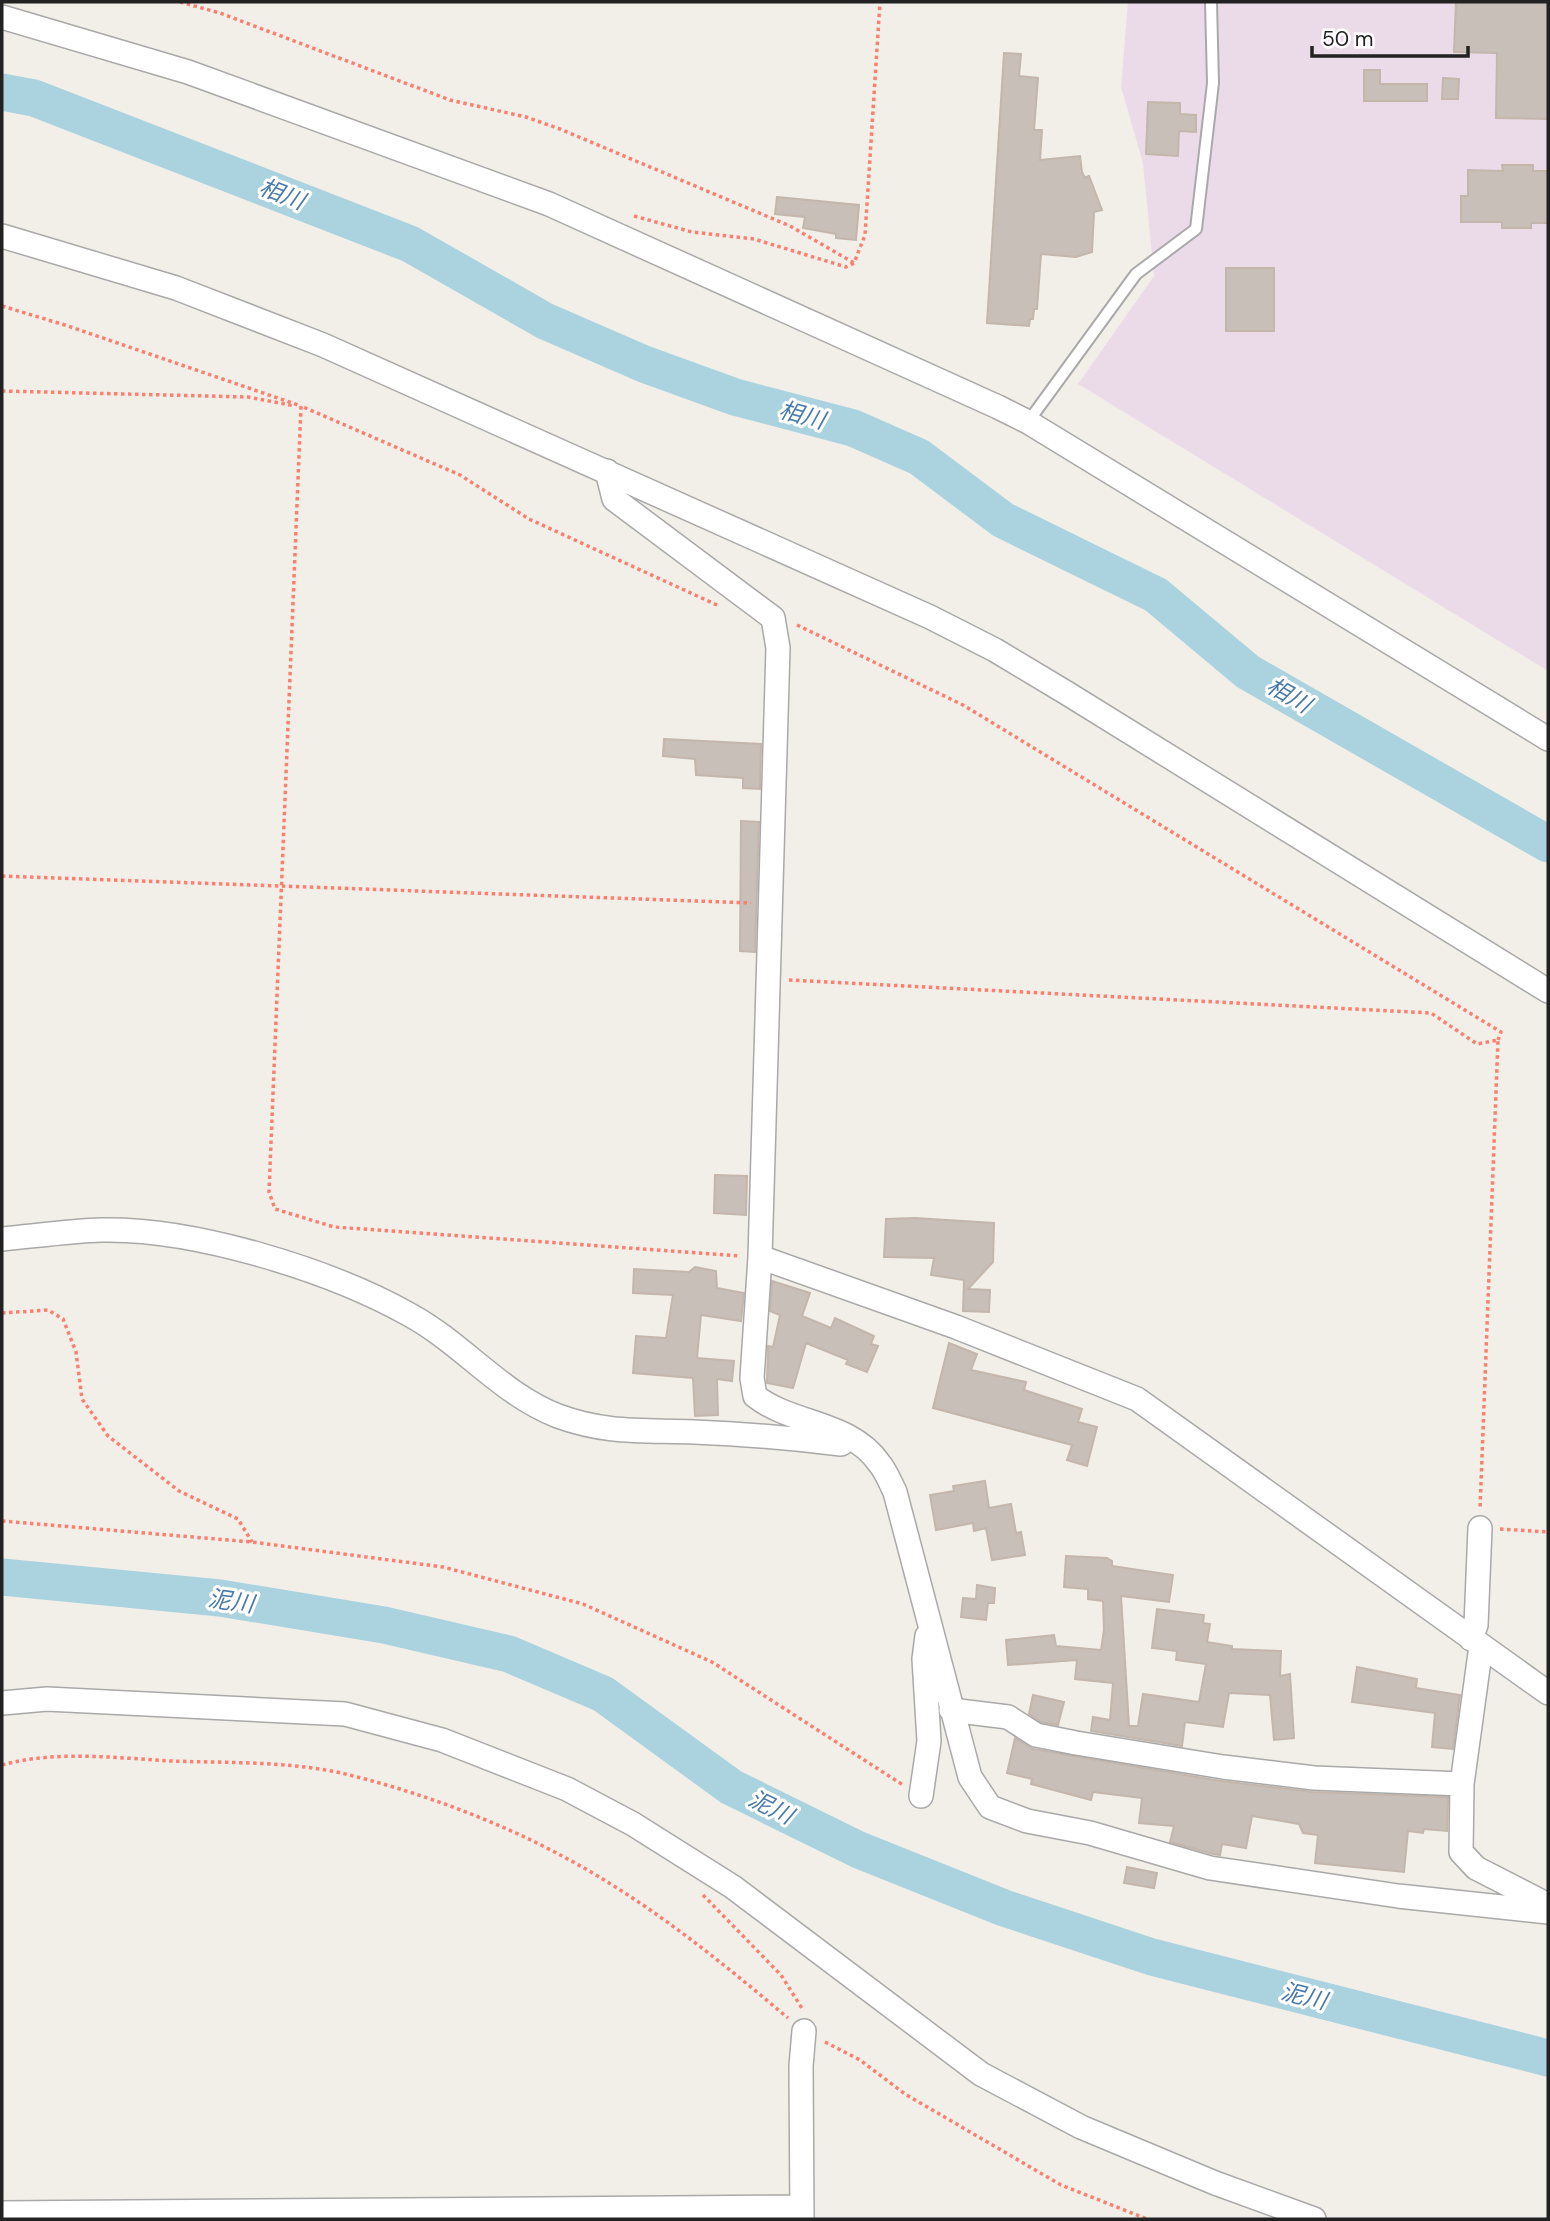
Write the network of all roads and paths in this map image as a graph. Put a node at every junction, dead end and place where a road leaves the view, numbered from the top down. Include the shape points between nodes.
1 (180, 2) edge
2 (880, 2) edge
3 (1211, 2) edge
4 (2, 17) edge
5 (628, 215) dead end
6 (2, 236) edge
7 (854, 263) junction
8 (2, 306) edge
9 (2, 391) edge
10 (300, 406) junction
11 (1028, 422) junction
12 (607, 471) junction
13 (726, 609) dead end
14 (773, 618) junction
15 (1548, 739) edge
16 (2, 876) edge
17 (282, 884) junction
18 (771, 904) junction
19 (769, 979) junction
20 (1548, 991) edge
21 (1498, 1040) junction
22 (2, 1239) edge
23 (760, 1257) junction
24 (2, 1313) edge
25 (852, 1437) junction
26 (2, 1521) edge
27 (1480, 1528) junction
28 (1548, 1532) edge
29 (252, 1542) junction
30 (929, 1621) junction
31 (1476, 1642) junction
32 (1548, 1693) edge
33 (2, 1703) edge
34 (951, 1710) junction
35 (2, 1765) edge
36 (1462, 1784) junction
37 (921, 1797) joint
38 (698, 1890) dead end
39 (1548, 1905) edge
40 (1548, 1912) edge
41 (804, 2031) junction
42 (2, 2213) edge
43 (802, 2213) edge
44 (1147, 2219) edge
45 (1314, 2219) edge

1 - 7 path via 450,100 560,129 790,226
2 - 7 path via 865,235
3 - 11 lane via 1213,83 1196,229 1136,274
4 - 11 street via 188,72 550,204
5 - 7 path via 691,232 754,239 846,267
6 - 12 street via 176,288 323,345
8 - 10 path
9 - 10 path via 248,397
10 - 13 path via 460,475 529,519
10 - 17 path
11 - 15 street
12 - 14 street via 614,499
12 - 20 street via 995,650
14 - 18 street via 778,648
14 - 21 path via 964,705 1490,1025 1501,1032
16 - 17 path
17 - 18 path
17 - 23 path via 269,1192 275,1209 334,1227
18 - 19 street
19 - 21 path via 1431,1013 1477,1044
19 - 23 street
21 - 27 path
22 - 25 street via 103,1230 184,1237 263,1257 361,1291 412,1316 515,1395 558,1415 612,1431 774,1435 841,1444
23 - 25 street via 752,1378 755,1396 769,1407
23 - 31 street via 956,1326 1137,1399
24 - 29 path via 48,1310 63,1319 76,1352 82,1399 108,1436 179,1491 238,1519
25 - 30 street via 879,1461 895,1492
26 - 29 path
27 - 28 path
27 - 31 street
29 - 37 path via 443,1567 583,1604 712,1662
30 - 34 street
30 - 37 street via 924,1659 929,1741
31 - 32 street
31 - 36 street
33 - 45 street via 47,1699 345,1714 454,1745 567,1789 733,1887 981,2074 1081,2127
34 - 36 street via 1008,1717 1035,1735 1223,1767 1314,1778
34 - 40 street via 970,1777 990,1807 1027,1821 1090,1833 1210,1868
35 - 41 path via 76,1756 268,1765 339,1773 397,1790 485,1821 564,1857 670,1923
36 - 39 street via 1461,1852 1476,1868
38 - 41 path via 782,1975 805,2013
41 - 43 street
41 - 44 path via 860,2060 905,2094 1060,2185
42 - 43 street

